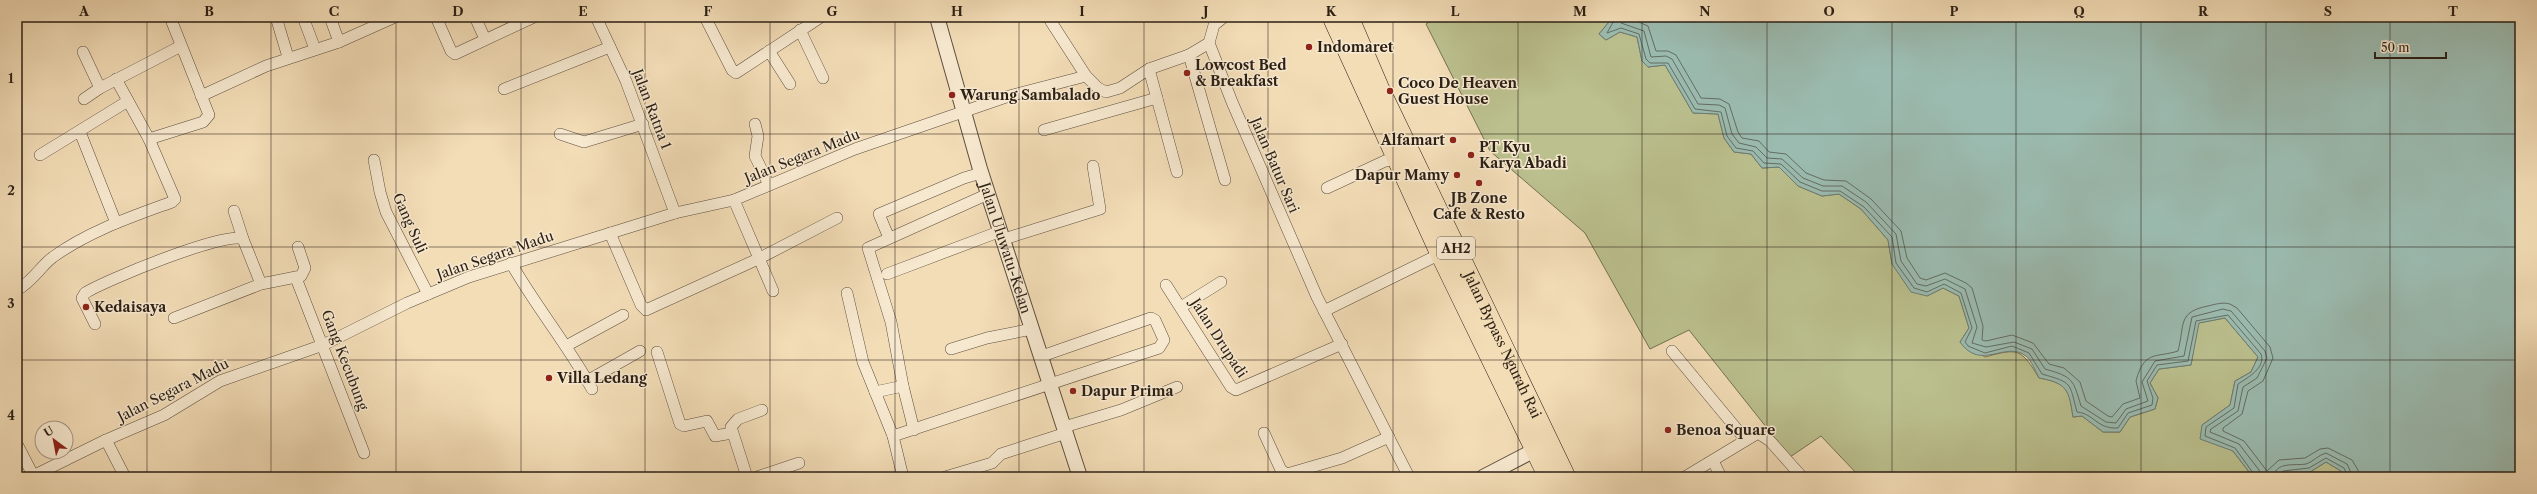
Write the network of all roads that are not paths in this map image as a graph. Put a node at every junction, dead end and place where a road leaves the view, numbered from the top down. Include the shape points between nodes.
1 (170, 17) edge
2 (276, 17) edge
3 (303, 17) edge
4 (330, 17) edge
5 (395, 17) edge
6 (436, 17) edge
7 (475, 17) edge
8 (534, 17) edge
9 (596, 17) edge
10 (705, 17) edge
11 (821, 17) edge
12 (939, 17) edge
13 (1048, 17) edge
14 (1224, 17) edge
15 (1332, 17) edge
16 (1349, 17) edge
17 (800, 30) junction
18 (484, 39) junction
19 (339, 42) junction
20 (1209, 43) junction
21 (181, 46) junction
22 (610, 47) junction
23 (315, 49) junction
24 (769, 51) junction
25 (83, 52) dead end
26 (1189, 55) junction
27 (288, 57) junction
28 (1149, 69) junction
29 (1086, 76) junction
30 (823, 78) dead end
31 (116, 79) junction
32 (790, 84) dead end
33 (100, 88) junction
34 (504, 89) dead end
35 (201, 96) junction
36 (1157, 98) junction
37 (84, 99) dead end
38 (128, 101) junction
39 (964, 113) junction
40 (643, 124) junction
41 (755, 124) dead end
42 (1044, 130) dead end
43 (80, 132) junction
44 (560, 134) dead end
45 (148, 139) junction
46 (40, 155) dead end
47 (374, 160) dead end
48 (1396, 160) junction
49 (1093, 166) dead end
50 (1177, 172) dead end
51 (981, 173) junction
52 (1224, 180) dead end
53 (769, 185) junction
54 (1327, 188) dead end
55 (988, 194) junction
56 (734, 200) junction
57 (234, 211) dead end
58 (675, 213) junction
59 (837, 218) dead end
60 (116, 223) junction
61 (610, 233) junction
62 (1002, 235) junction
63 (889, 238) junction
64 (243, 239) junction
65 (298, 247) dead end
66 (1440, 254) junction
67 (758, 259) junction
68 (511, 263) junction
69 (887, 274) dead end
70 (296, 278) junction
71 (1221, 282) dead end
72 (261, 284) junction
73 (1166, 285) dead end
74 (17, 290) edge
75 (773, 291) dead end
76 (847, 293) dead end
77 (428, 294) junction
78 (1181, 308) junction
79 (1324, 311) junction
80 (623, 315) dead end
81 (174, 318) dead end
82 (95, 324) dead end
83 (1032, 329) junction
84 (1342, 344) junction
85 (323, 345) junction
86 (566, 346) junction
87 (951, 349) dead end
88 (640, 351) dead end
89 (1672, 351) dead end
90 (657, 352) dead end
91 (1042, 356) junction
92 (1051, 382) junction
93 (903, 386) junction
94 (1177, 387) dead end
95 (875, 392) junction
96 (762, 410) dead end
97 (914, 430) junction
98 (1065, 430) junction
99 (732, 433) junction
100 (1264, 433) dead end
101 (893, 436) junction
102 (1389, 437) junction
103 (1745, 439) junction
104 (106, 440) junction
105 (18, 446) edge
106 (1542, 447) junction
107 (364, 453) dead end
108 (1713, 461) junction
109 (799, 463) dead end
110 (33, 477) edge
111 (125, 477) edge
112 (747, 477) edge
113 (757, 477) edge
114 (903, 477) edge
115 (945, 477) edge
116 (1080, 477) edge
117 (1409, 477) edge
118 (1483, 477) edge
119 (1548, 477) edge
120 (1566, 477) edge
121 (1685, 477) edge
122 (1721, 477) edge
123 (1802, 477) edge

1 - 21 street
2 - 27 street
3 - 23 street
4 - 19 street
5 - 19 street
6 - 18 street via 453,53
7 - 18 street
8 - 18 street
9 - 22 street, Jalan Ratna 1
10 - 24 street via 734,72
11 - 17 street
12 - 39 street, Jalan Uluwatu-Kelan
13 - 29 street
14 - 20 street via 1213,26
15 - 48 highway, Jalan Bypass Ngurah Rai / AH2
16 - 106 highway, Jalan Bypass Ngurah Rai / AH2
17 - 24 street
17 - 30 street
19 - 23 street
20 - 26 street
20 - 79 street, Jalan Batur Sari via 1258,166
21 - 31 street
21 - 35 street
22 - 34 street
22 - 40 street, Jalan Ratna 1
23 - 27 street
24 - 32 street
25 - 33 street
26 - 28 street
26 - 52 street
27 - 35 street
28 - 29 street via 1110,92 1100,90
28 - 36 street
29 - 39 street via 1009,96
31 - 33 street
31 - 38 street
33 - 37 street
35 - 45 street via 209,114 207,119
36 - 42 street
36 - 50 street
38 - 43 street
38 - 45 street
39 - 51 street, Jalan Uluwatu-Kelan
39 - 53 street, Jalan Segara Madu via 855,149
40 - 44 street via 584,142
40 - 58 street, Jalan Ratna 1
41 - 53 street via 758,136 755,156
43 - 46 street
43 - 60 street
45 - 60 street via 175,199
47 - 77 street, Gang Suli via 386,212
48 - 54 street via 1385,160
48 - 66 highway, Jalan Bypass Ngurah Rai / AH2
49 - 62 street via 1101,206 1098,210
51 - 55 street, Jalan Uluwatu-Kelan
51 - 63 street via 879,214
53 - 56 street, Jalan Segara Madu
55 - 62 street, Jalan Uluwatu-Kelan
55 - 63 street
56 - 58 street, Jalan Segara Madu
56 - 67 street
57 - 64 street
58 - 61 street, Jalan Segara Madu
59 - 67 street
60 - 74 street via 52,258 36,276
61 - 67 street via 645,310
61 - 68 street, Jalan Segara Madu
62 - 69 street
62 - 83 street, Jalan Uluwatu-Kelan
63 - 93 street via 868,250 892,322
64 - 72 street
64 - 82 street via 221,239 163,259 89,290 82,298
65 - 70 street via 305,268
66 - 79 street
66 - 106 highway, Jalan Bypass Ngurah Rai / AH2
67 - 75 street
68 - 77 street, Jalan Segara Madu
68 - 86 street via 530,296
70 - 72 street
70 - 85 street, Gang Kecubung
71 - 78 street
72 - 81 street
73 - 78 street, Jalan Drupadi
76 - 95 street via 861,355
77 - 85 street, Jalan Segara Madu
78 - 84 street, Jalan Drupadi via 1231,387 1236,390
79 - 84 street
80 - 86 street
83 - 87 street via 987,338
83 - 91 street, Jalan Uluwatu-Kelan
84 - 102 street
85 - 104 street, Jalan Segara Madu via 220,381 164,415
85 - 107 street, Gang Kecubung
86 - 88 street via 589,385
89 - 103 street
90 - 99 street via 680,424 684,426 707,421 715,436
91 - 92 street, Jalan Uluwatu-Kelan
91 - 92 street via 1150,318 1155,320 1164,338 1159,348
92 - 97 street
92 - 98 street, Jalan Uluwatu-Kelan
93 - 95 street
93 - 97 street
94 - 98 street
95 - 101 street
96 - 99 street via 735,421
97 - 101 street
98 - 115 street via 1001,454 995,462
98 - 116 street, Jalan Uluwatu-Kelan
99 - 112 street
100 - 102 street via 1281,470 1287,474 1342,458
101 - 114 street
102 - 117 street
103 - 108 street
103 - 123 street via 1760,434 1770,441
104 - 110 street, Jalan Segara Madu
104 - 111 street
105 - 110 street
106 - 118 street
106 - 119 highway, Jalan Bypass Ngurah Rai / AH2
106 - 120 highway, Jalan Bypass Ngurah Rai / AH2
108 - 121 street
108 - 122 street
109 - 113 street

